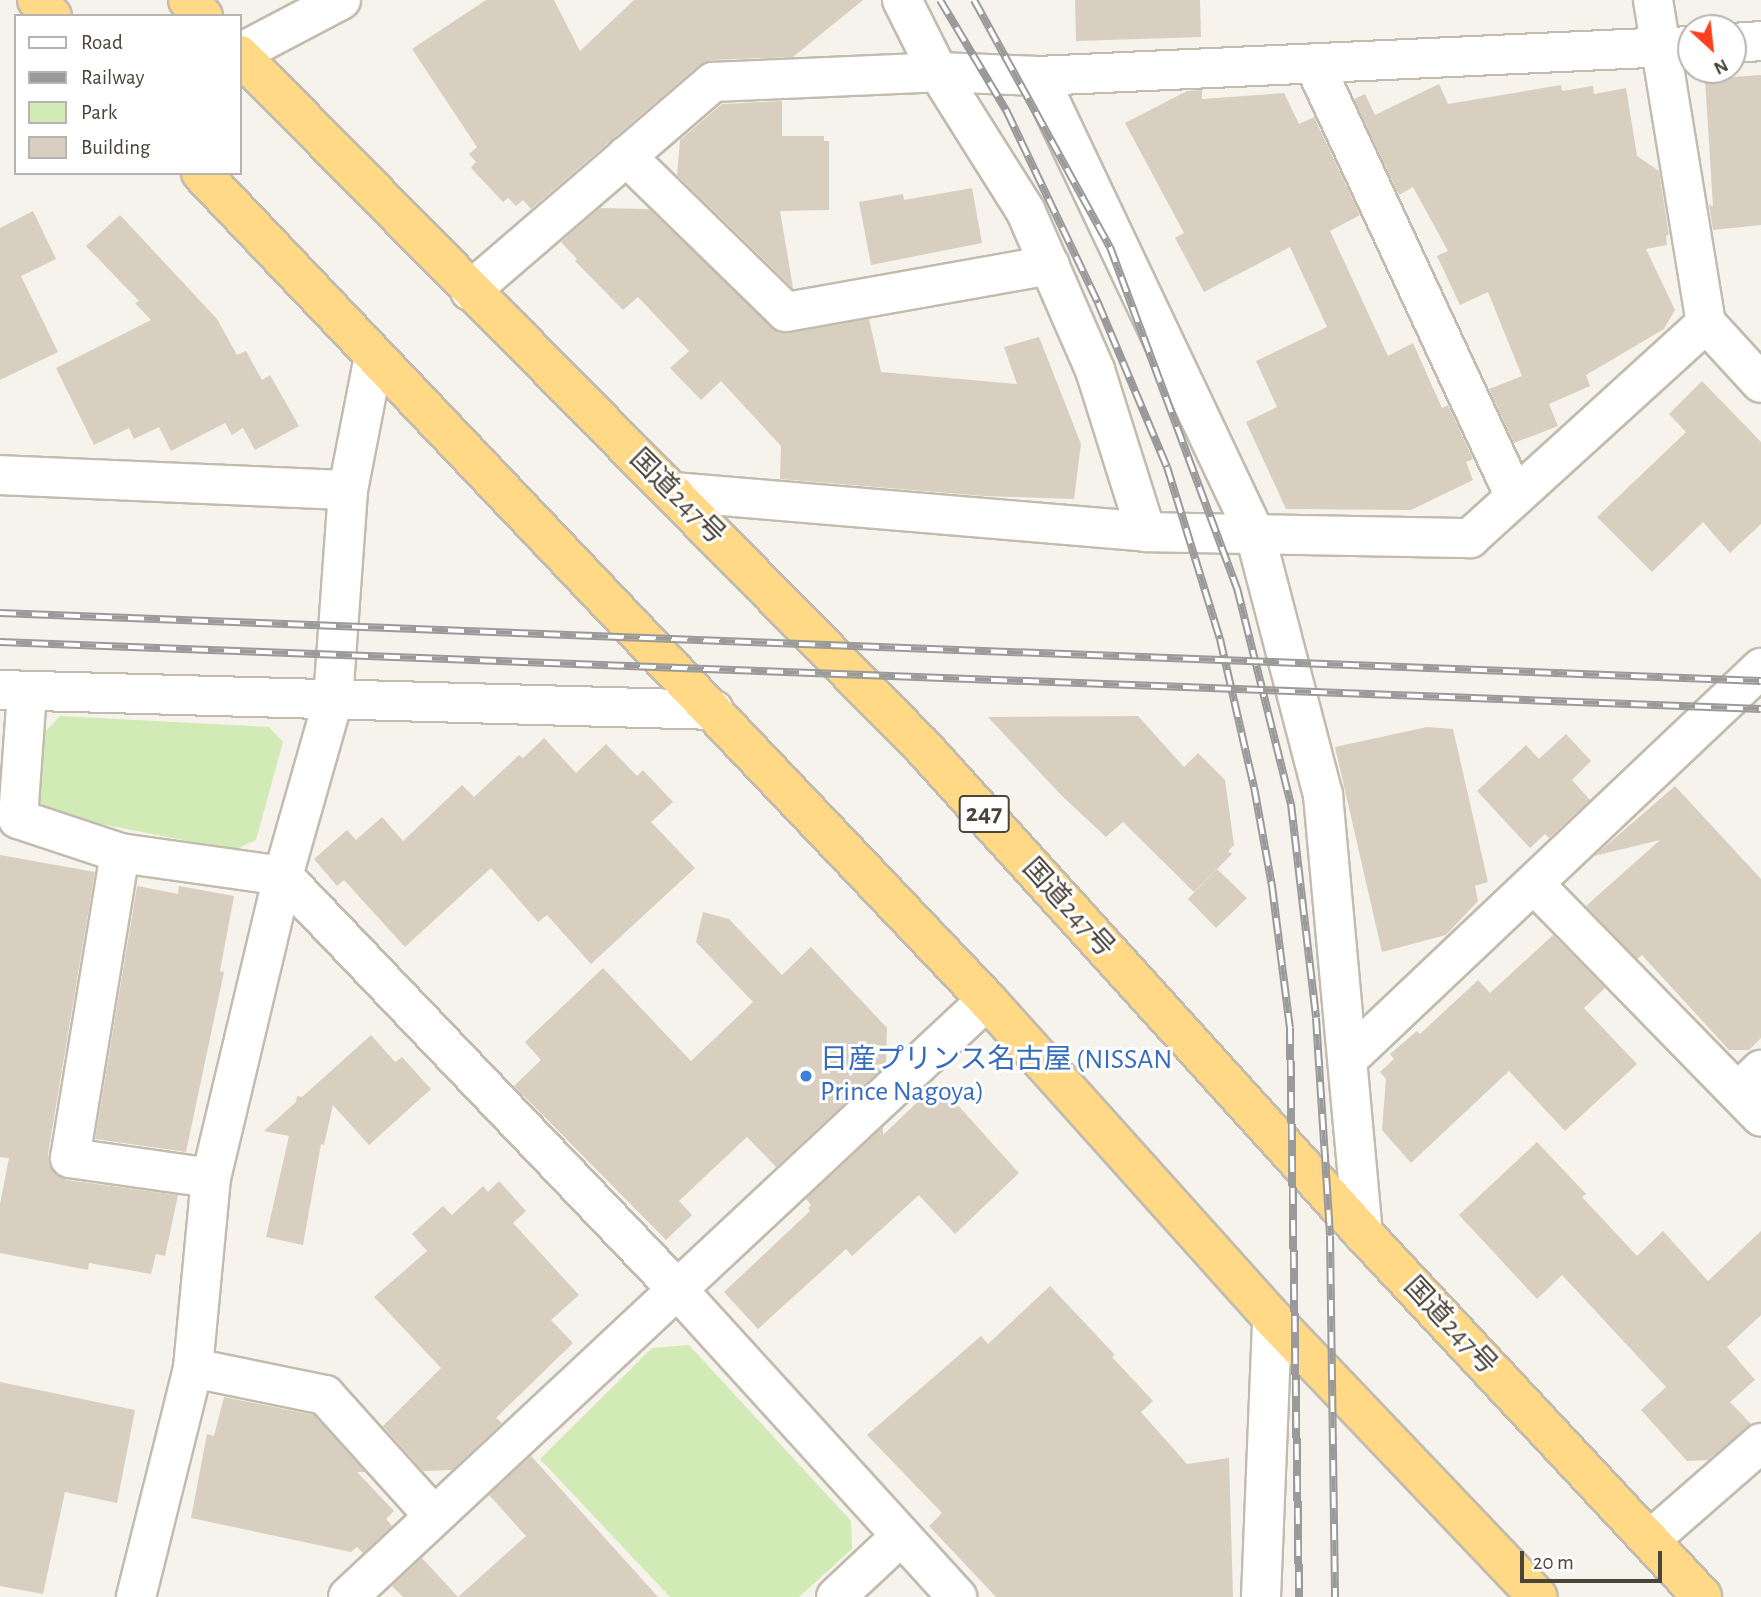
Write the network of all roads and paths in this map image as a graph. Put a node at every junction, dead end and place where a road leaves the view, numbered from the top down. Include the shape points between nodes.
1 (37, 0) edge
2 (188, 0) edge
3 (341, 0) edge
4 (902, 0) edge
5 (1653, 0) edge
6 (50, 14) edge
7 (201, 14) edge
8 (1676, 48) edge
9 (242, 53) edge
10 (242, 56) edge
11 (1314, 64) junction
12 (937, 72) junction
13 (1038, 76) junction
14 (626, 156) junction
15 (203, 175) edge
16 (1050, 265) junction
17 (470, 291) junction
18 (1706, 323) junction
19 (374, 356) junction
20 (1761, 383) edge
21 (0, 475) edge
22 (348, 490) junction
23 (674, 492) junction
24 (1515, 497) junction
25 (1146, 532) junction
26 (1255, 534) junction
27 (1761, 668) edge
28 (14, 691) edge
29 (333, 700) junction
30 (714, 710) junction
31 (120, 853) junction
32 (283, 876) junction
33 (1534, 884) junction
34 (986, 999) junction
35 (1348, 1059) junction
36 (1753, 1093) edge
37 (211, 1178) junction
38 (1363, 1233) junction
39 (676, 1288) junction
40 (1272, 1318) junction
41 (193, 1367) junction
42 (1761, 1443) edge
43 (433, 1515) junction
44 (901, 1536) junction
45 (1651, 1539) junction
46 (136, 1597) edge
47 (348, 1597) edge
48 (836, 1597) edge
49 (957, 1597) edge
50 (1261, 1597) edge
51 (1538, 1597) edge
52 (1702, 1597) edge

1 - 6 highway
2 - 7 highway
3 - 9 street
4 - 12 street
5 - 8 street
8 - 11 street
8 - 18 street
10 - 17 highway, 国道247号 / 247
11 - 13 street
11 - 24 street
12 - 13 street
12 - 14 street via 713,82
12 - 16 street via 1026,212
13 - 26 street
14 - 16 street via 786,312
14 - 17 street
15 - 19 highway
16 - 25 street via 1095,370
17 - 23 highway, 国道247号 / 247
18 - 20 street
18 - 24 street
19 - 22 street
19 - 30 highway
21 - 22 street
22 - 29 street
23 - 25 street
23 - 38 highway, 国道247号 / 247 via 922,746
24 - 26 street via 1470,538
25 - 26 street
26 - 35 street via 1324,795
27 - 33 street
28 - 29 street
28 - 31 street via 18,818
29 - 30 street
29 - 32 street
30 - 34 highway
31 - 32 street
31 - 37 street via 70,1158
32 - 37 street
32 - 39 street
33 - 35 street
33 - 36 street
34 - 39 street
34 - 40 highway
35 - 38 street
37 - 41 street
38 - 45 highway, 国道247号 / 247
39 - 43 street
39 - 44 street
40 - 50 street
40 - 51 highway
41 - 43 street via 325,1395
41 - 46 street
42 - 45 street
43 - 47 street
44 - 48 street
44 - 49 street
45 - 52 highway, 国道247号 / 247

